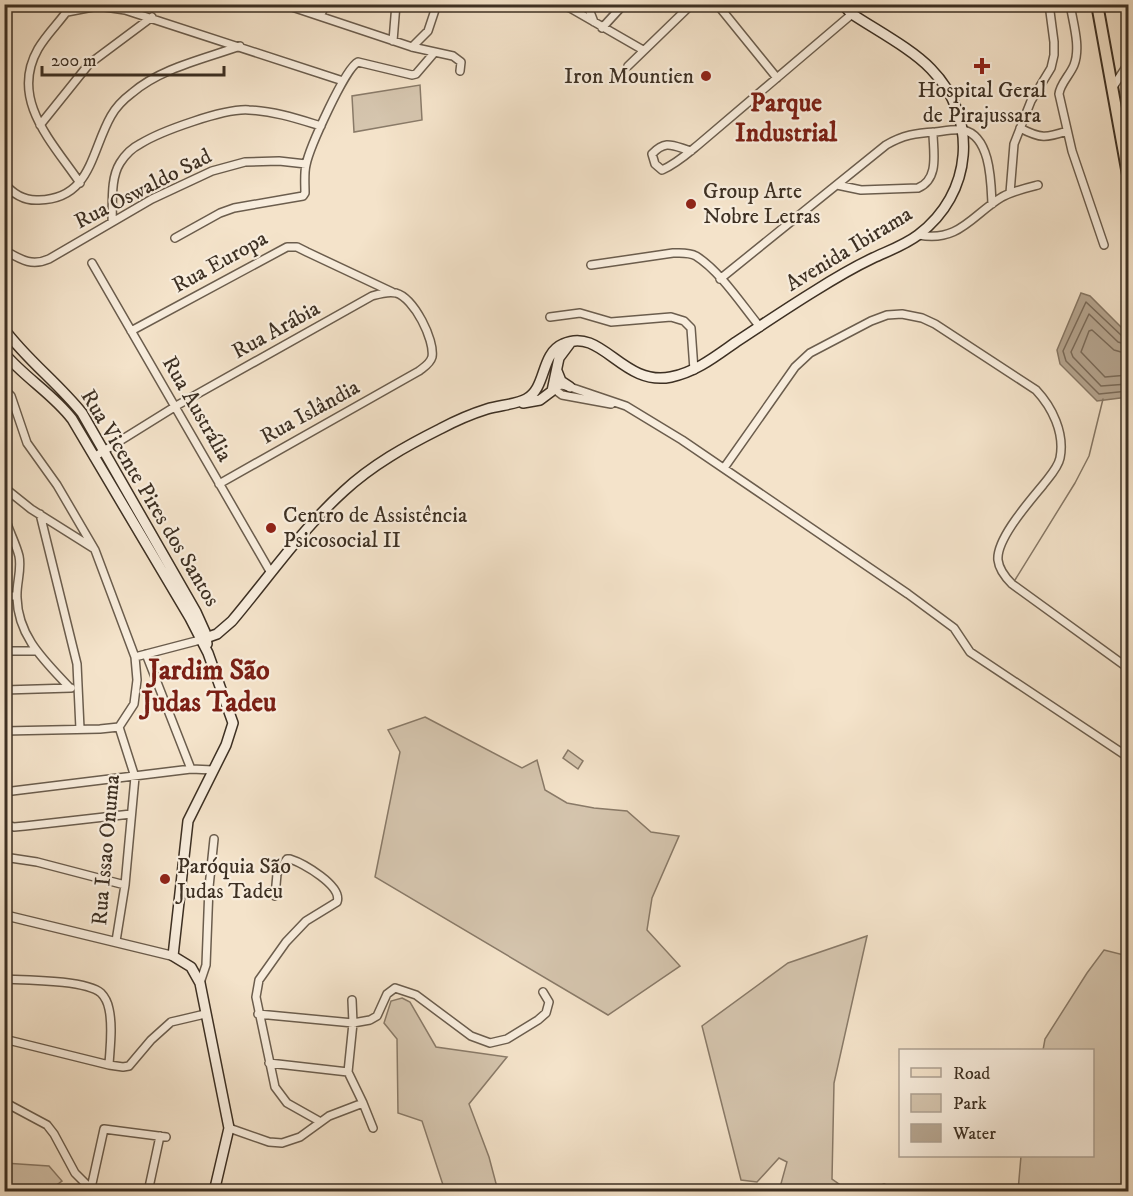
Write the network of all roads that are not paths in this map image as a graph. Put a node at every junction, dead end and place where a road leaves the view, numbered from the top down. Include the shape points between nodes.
1 (72, 4) edge
2 (284, 4) edge
3 (326, 4) edge
4 (396, 4) edge
5 (437, 4) edge
6 (556, 4) edge
7 (587, 4) edge
8 (624, 4) edge
9 (692, 4) edge
10 (717, 4) edge
11 (842, 4) edge
12 (1049, 4) edge
13 (1070, 4) edge
14 (1097, 4) edge
15 (96, 5) edge
16 (67, 12) junction
17 (852, 14) junction
18 (320, 16) junction
19 (152, 17) junction
20 (594, 22) junction
21 (602, 28) junction
22 (393, 41) junction
23 (240, 46) junction
24 (412, 47) junction
25 (644, 50) junction
26 (434, 53) junction
27 (1128, 64) edge
28 (628, 66) dead end
29 (460, 71) dead end
30 (777, 78) junction
31 (343, 81) junction
32 (1113, 87) junction
33 (40, 124) junction
34 (321, 126) junction
35 (1020, 128) junction
36 (963, 130) junction
37 (1067, 131) junction
38 (933, 132) junction
39 (691, 151) junction
40 (306, 164) junction
41 (1128, 175) edge
42 (4, 183) edge
43 (80, 183) junction
44 (1038, 184) dead end
45 (837, 185) junction
46 (1010, 193) junction
47 (992, 204) junction
48 (112, 222) junction
49 (919, 235) junction
50 (175, 238) dead end
51 (1104, 244) dead end
52 (4, 250) edge
53 (92, 263) dead end
54 (591, 265) dead end
55 (720, 279) junction
56 (395, 293) junction
57 (550, 317) dead end
58 (760, 327) junction
59 (4, 329) edge
60 (131, 331) junction
61 (571, 342) junction
62 (4, 353) edge
63 (694, 370) junction
64 (557, 371) junction
65 (544, 372) junction
66 (555, 387) junction
67 (570, 387) junction
68 (4, 389) edge
69 (534, 393) junction
70 (517, 402) junction
71 (176, 406) junction
72 (626, 406) junction
73 (104, 450) junction
74 (94, 457) junction
75 (724, 468) junction
76 (219, 484) junction
77 (5, 489) edge
78 (4, 510) edge
79 (40, 514) junction
80 (95, 550) junction
81 (271, 573) junction
82 (4, 596) edge
83 (17, 596) junction
84 (203, 639) junction
85 (4, 651) edge
86 (36, 651) junction
87 (146, 654) junction
88 (135, 657) junction
89 (1128, 668) edge
90 (70, 688) junction
91 (80, 688) junction
92 (4, 690) edge
93 (119, 727) junction
94 (80, 729) junction
95 (4, 731) edge
96 (1128, 757) edge
97 (190, 769) junction
98 (213, 770) junction
99 (135, 777) junction
100 (4, 792) edge
101 (131, 814) junction
102 (4, 824) edge
103 (214, 839) dead end
104 (4, 857) edge
105 (125, 885) junction
106 (275, 896) dead end
107 (4, 915) edge
108 (116, 941) junction
109 (173, 956) junction
110 (4, 978) edge
111 (200, 983) junction
112 (543, 992) dead end
113 (352, 1000) dead end
114 (205, 1014) junction
115 (258, 1014) junction
116 (353, 1023) junction
117 (4, 1039) edge
118 (269, 1063) junction
119 (109, 1065) junction
120 (348, 1072) junction
121 (4, 1102) edge
122 (363, 1103) junction
123 (320, 1121) junction
124 (229, 1128) junction
125 (373, 1128) dead end
126 (92, 1190) edge
127 (148, 1191) edge
128 (214, 1191) edge

1 - 16 street
2 - 18 street
3 - 18 street
4 - 22 street
5 - 24 street via 428,32
6 - 20 street
7 - 20 street
8 - 21 street
9 - 25 street
10 - 30 street
11 - 17 main road, Avenida Ibirama
12 - 35 street via 1054,42 1051,68
13 - 37 street via 1077,53 1059,94
14 - 32 main road
15 - 16 street
15 - 19 street
16 - 33 street via 42,41 31,68 28,95
17 - 30 street
17 - 36 main road, Avenida Ibirama via 922,60 935,73 956,105
18 - 22 street
19 - 23 street
19 - 33 street via 89,64
20 - 21 street
21 - 25 street
22 - 24 street
23 - 31 street
23 - 43 street via 154,77 129,95 109,119
24 - 26 street
25 - 28 street
26 - 29 street via 458,59
26 - 31 street via 416,74 358,62
27 - 32 street
30 - 39 street
31 - 34 street
32 - 41 main road
33 - 43 street
34 - 40 street
34 - 48 street via 248,109 208,117 149,139 132,149 117,170
35 - 37 street via 1041,137
35 - 46 street via 1014,144
36 - 38 street
36 - 47 street via 977,140 986,155
36 - 49 main road, Avenida Ibirama via 963,159 955,190
37 - 51 street
38 - 45 street via 897,138
38 - 45 street via 933,171 923,186 861,190
39 - 39 street via 665,144 652,154 662,170
40 - 48 street, Rua Oswaldo Sad via 256,161 226,166 152,199
40 - 50 street via 303,196 234,208
42 - 43 street via 15,194 35,201 67,194
44 - 46 street
45 - 55 street
46 - 47 street
47 - 49 street via 954,232 933,237
48 - 52 street, Rua Oswaldo Sad via 37,264
49 - 58 main road, Avenida Ibirama via 840,275
53 - 60 street, Rua Austrália
54 - 55 street via 685,252
55 - 58 street
56 - 60 street, Rua Europa via 297,247 287,247
56 - 71 street, Rua Arábia via 372,296
56 - 76 street, Rua Islândia via 413,306 425,326 432,356 428,364
57 - 63 street via 580,313 611,322 678,318 691,328
58 - 63 main road, Avenida Ibirama
59 - 73 main road, Rua Vicente Pires dos Santos via 69,396
60 - 71 street, Rua Austrália
61 - 63 main road, Avenida Ibirama via 590,342 641,375 668,378
61 - 64 main road via 559,358
61 - 65 main road via 556,349
62 - 74 main road via 61,405
64 - 66 main road
64 - 67 main road via 561,381
65 - 66 main road
65 - 69 main road
66 - 67 street
66 - 69 main road
66 - 70 main road via 545,397 530,403
66 - 72 street via 567,396
67 - 72 street
68 - 80 street via 11,396 27,443
69 - 70 main road
70 - 81 main road via 463,418 376,465 322,512
71 - 73 street, Rua Arábia
71 - 76 street, Rua Austrália
72 - 75 street
73 - 74 street, Rua Arábia
73 - 84 main road, Rua Vicente Pires dos Santos via 196,612
74 - 84 main road
75 - 89 street via 795,367 810,353 887,315 922,318 935,324 1036,390 1055,416 1060,460 1001,544 998,562 1002,570 1012,584
75 - 96 street via 945,621 969,652
76 - 81 street, Rua Austrália
77 - 78 street
77 - 79 street
78 - 83 street via 19,556
79 - 80 street
79 - 91 street
80 - 88 street
81 - 84 main road via 232,621 217,634
82 - 83 street
83 - 86 street via 23,630
84 - 87 street
84 - 98 main road via 233,723
85 - 86 street
86 - 90 street
87 - 88 street
87 - 97 street
88 - 93 street via 134,704
90 - 91 street
90 - 92 street
91 - 94 street
93 - 94 street
93 - 99 street, Rua Issao Onuma
94 - 95 street
97 - 98 street
97 - 99 street
98 - 109 main road via 188,821
99 - 100 street
99 - 101 street, Rua Issao Onuma
101 - 102 street via 14,827
101 - 105 street, Rua Issao Onuma
103 - 111 street via 206,965
104 - 105 street
105 - 108 street, Rua Issao Onuma
106 - 115 street via 276,873 286,859 329,883 339,896 337,902 306,921 266,969 257,988
107 - 108 street
108 - 109 street
109 - 111 main road via 191,967
110 - 119 street via 73,984 99,992 105,998 111,1022
111 - 114 main road
112 - 116 street via 549,1002 546,1012 525,1029 490,1043 457,1026 417,994 395,988 387,994 377,1016
113 - 116 street
114 - 119 street via 171,1022 129,1066
114 - 124 main road
115 - 116 street
115 - 118 street
116 - 120 street
117 - 119 street
118 - 120 street
118 - 123 street via 279,1094 300,1112
120 - 122 street
121 - 126 street via 47,1125 71,1168
122 - 123 street
122 - 125 street
123 - 124 street via 300,1137 282,1143
124 - 128 main road
126 - 127 street via 104,1129 163,1136

